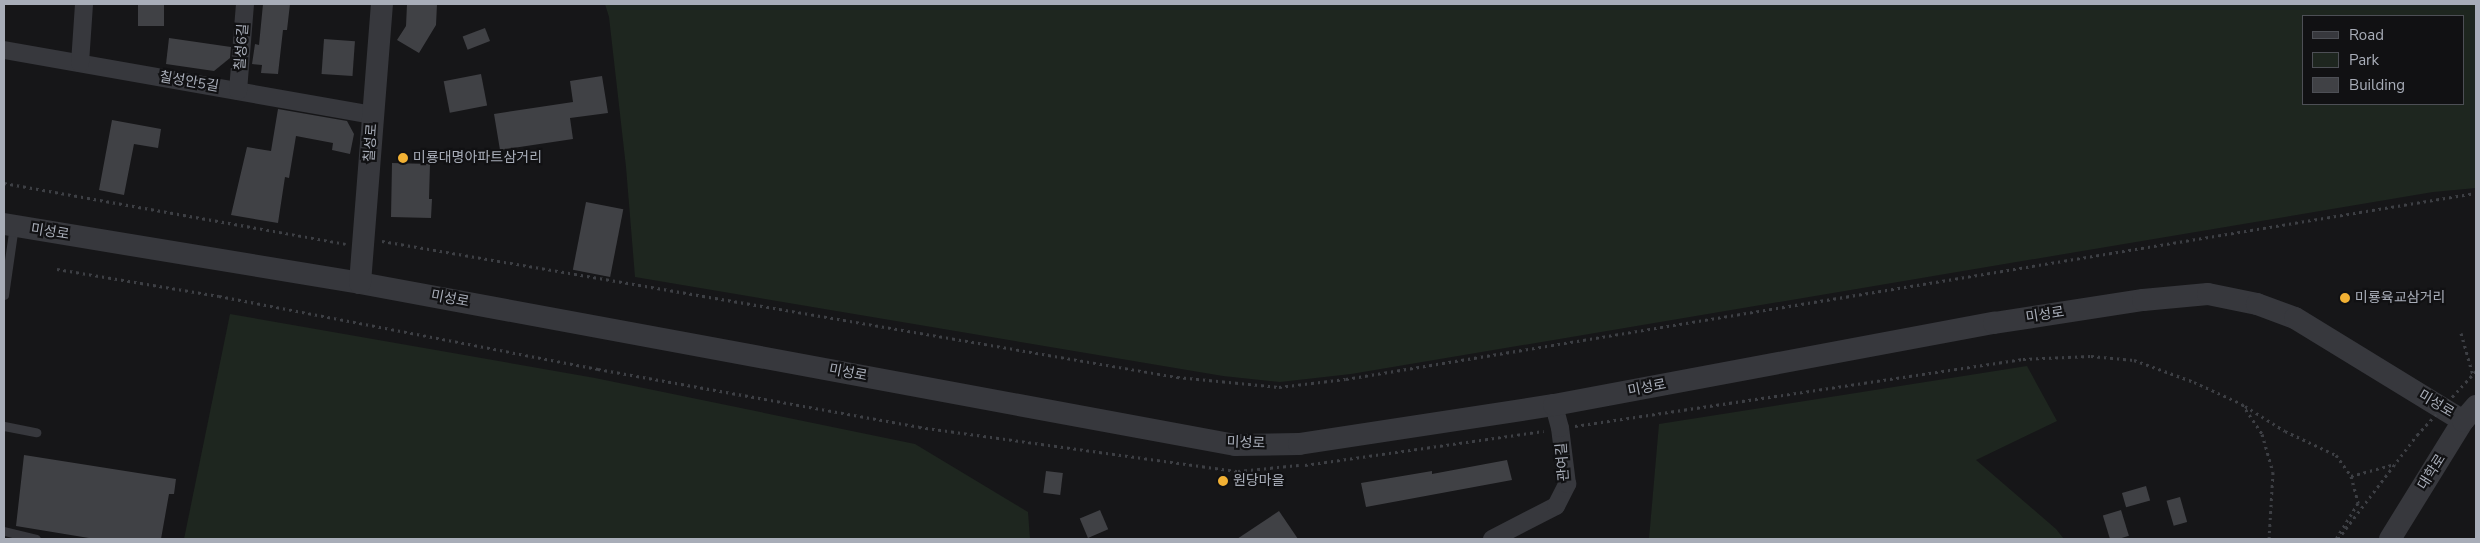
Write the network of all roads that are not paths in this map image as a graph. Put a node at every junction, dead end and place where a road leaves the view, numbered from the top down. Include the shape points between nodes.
1 (84, 4) edge
2 (245, 4) edge
3 (382, 4) edge
4 (4, 50) edge
5 (80, 63) junction
6 (238, 91) junction
7 (374, 115) junction
8 (9, 225) edge
9 (360, 283) junction
10 (4, 295) edge
11 (1554, 405) junction
12 (2470, 414) edge
13 (4, 426) edge
14 (36, 432) dead end
15 (4, 531) edge
16 (36, 539) edge
17 (1492, 539) edge
18 (2390, 539) edge

1 - 5 street
2 - 6 street, 칠성6길
3 - 7 street, 칠성로
4 - 5 street, 칠성안5길
5 - 6 street, 칠성안5길
6 - 7 street, 칠성안5길
7 - 9 street, 칠성로
8 - 9 street, 미성로
8 - 10 lane
9 - 11 street, 미성로 via 1235,445 1298,444
11 - 12 street, 미성로 via 1994,323 2143,300 2208,294 2257,304 2295,318
11 - 17 street, 관여길 via 1567,484 1556,506
12 - 18 street, 대학로
13 - 14 lane
15 - 16 lane

